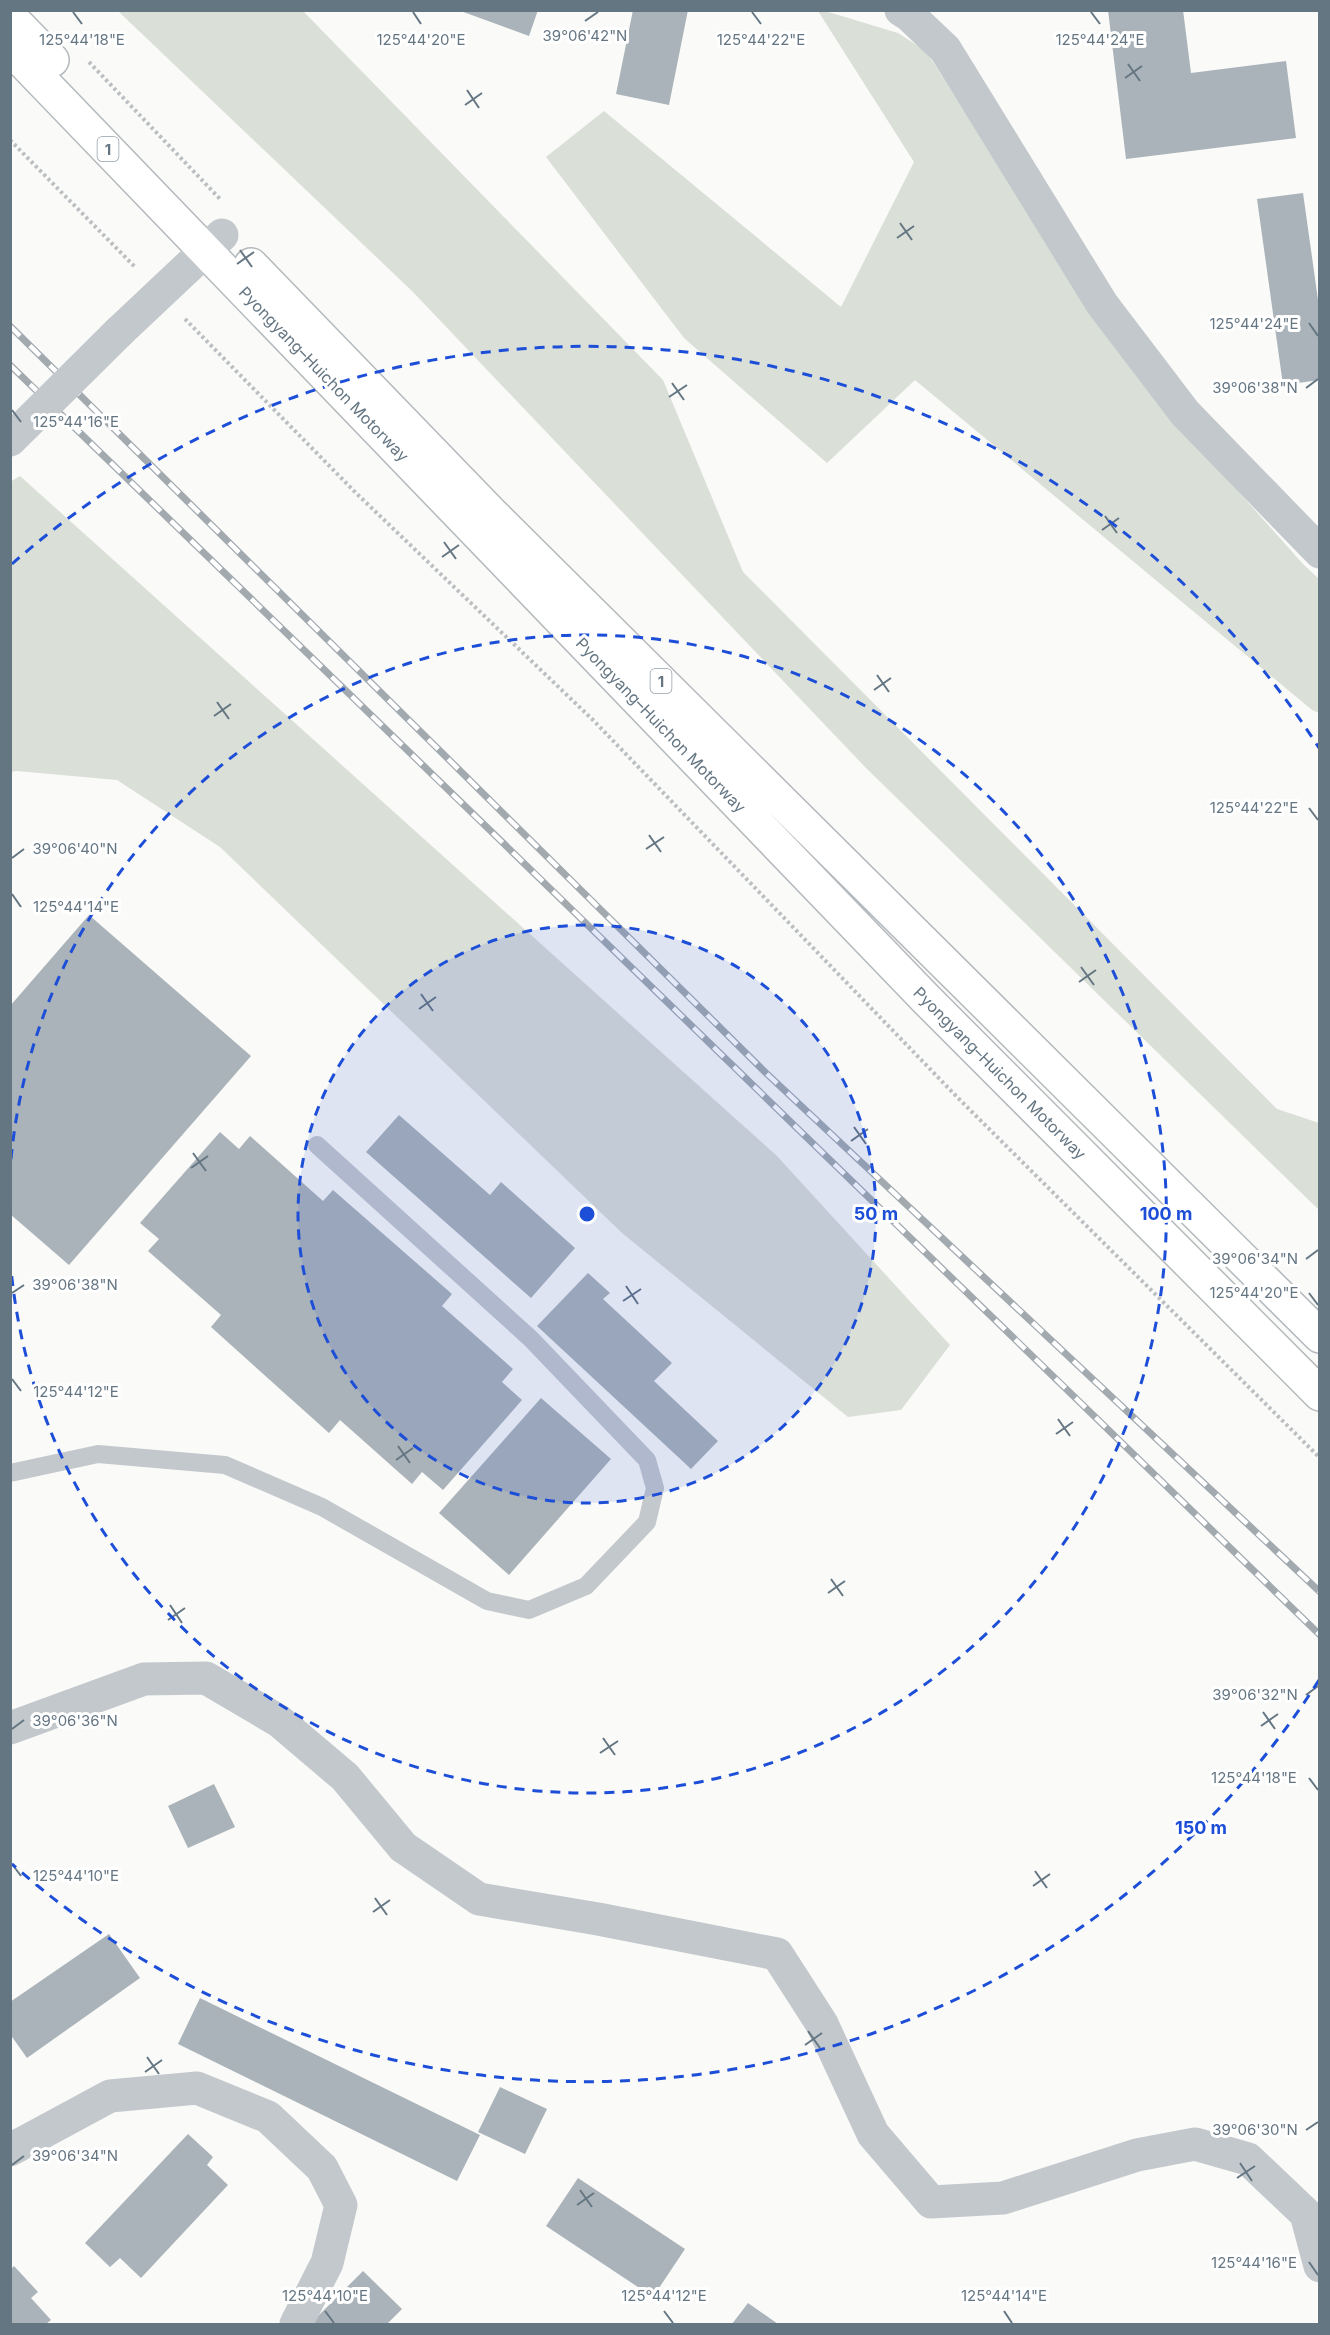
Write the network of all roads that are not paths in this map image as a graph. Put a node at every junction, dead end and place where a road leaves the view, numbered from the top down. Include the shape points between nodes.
1 (901, 10) edge
2 (10, 17) edge
3 (10, 48) edge
4 (214, 243) junction
5 (10, 440) edge
6 (1320, 552) edge
7 (317, 1145) dead end
8 (1320, 1336) edge
9 (1320, 1394) edge
10 (10, 1473) edge
11 (10, 1728) edge
12 (10, 2150) edge
13 (1320, 2266) edge
14 (296, 2325) edge

1 - 6 street via 945,49 1102,304 1185,413
2 - 4 highway, Pyongyang–Huichon Motorway / 1
3 - 4 highway, Pyongyang–Huichon Motorway / 1
4 - 5 street, bridge
4 - 8 highway, Pyongyang–Huichon Motorway / 1
4 - 9 highway, Pyongyang–Huichon Motorway / 1 via 927,1000
7 - 10 lane via 531,1339 647,1460 655,1488 647,1522 586,1587 529,1610 487,1600 322,1507 225,1465 98,1454
11 - 13 street via 144,1679 206,1678 279,1721 345,1777 403,1846 479,1899 777,1954 822,2024 873,2134 931,2202 1003,2198 1137,2155 1195,2144 1248,2159 1306,2214
12 - 14 street via 110,2096 197,2088 268,2117 322,2168 341,2205 327,2263

